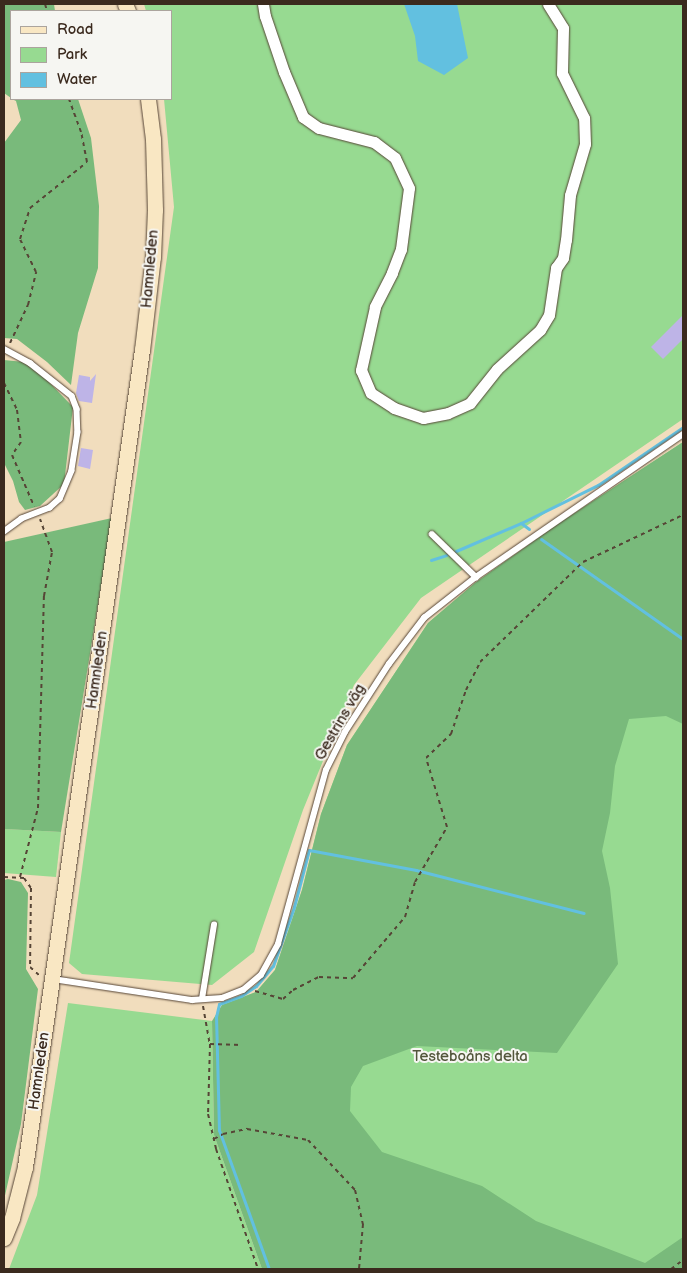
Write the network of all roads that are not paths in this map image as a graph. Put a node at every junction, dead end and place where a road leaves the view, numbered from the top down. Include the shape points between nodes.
1 (263, 4) edge
2 (548, 4) edge
3 (148, 100) edge
4 (5, 350) edge
5 (683, 434) edge
6 (4, 532) edge
7 (432, 534) dead end
8 (476, 577) junction
9 (214, 924) dead end
10 (53, 979) junction
11 (202, 999) junction
12 (4, 1238) edge

1 - 2 street via 284,72 303,117 319,128 374,142 395,158 409,188 401,249 375,307 361,370 371,393 394,408 423,418 448,414 470,403 497,368 540,330 549,315 556,268 563,258 570,195 585,144 584,118 562,73 563,28
3 - 10 main road, Hamnleden via 155,175 152,266
4 - 6 lane via 30,363 72,396 77,409 78,432 68,483 57,503 22,519
5 - 8 lane, Gestrins väg
7 - 8 lane
8 - 11 lane, Gestrins väg via 424,618 389,664 345,732 326,770 278,944 261,975 243,990 222,998
9 - 11 lane
10 - 11 lane, Gestrins väg
10 - 12 main road, Hamnleden via 25,1167

